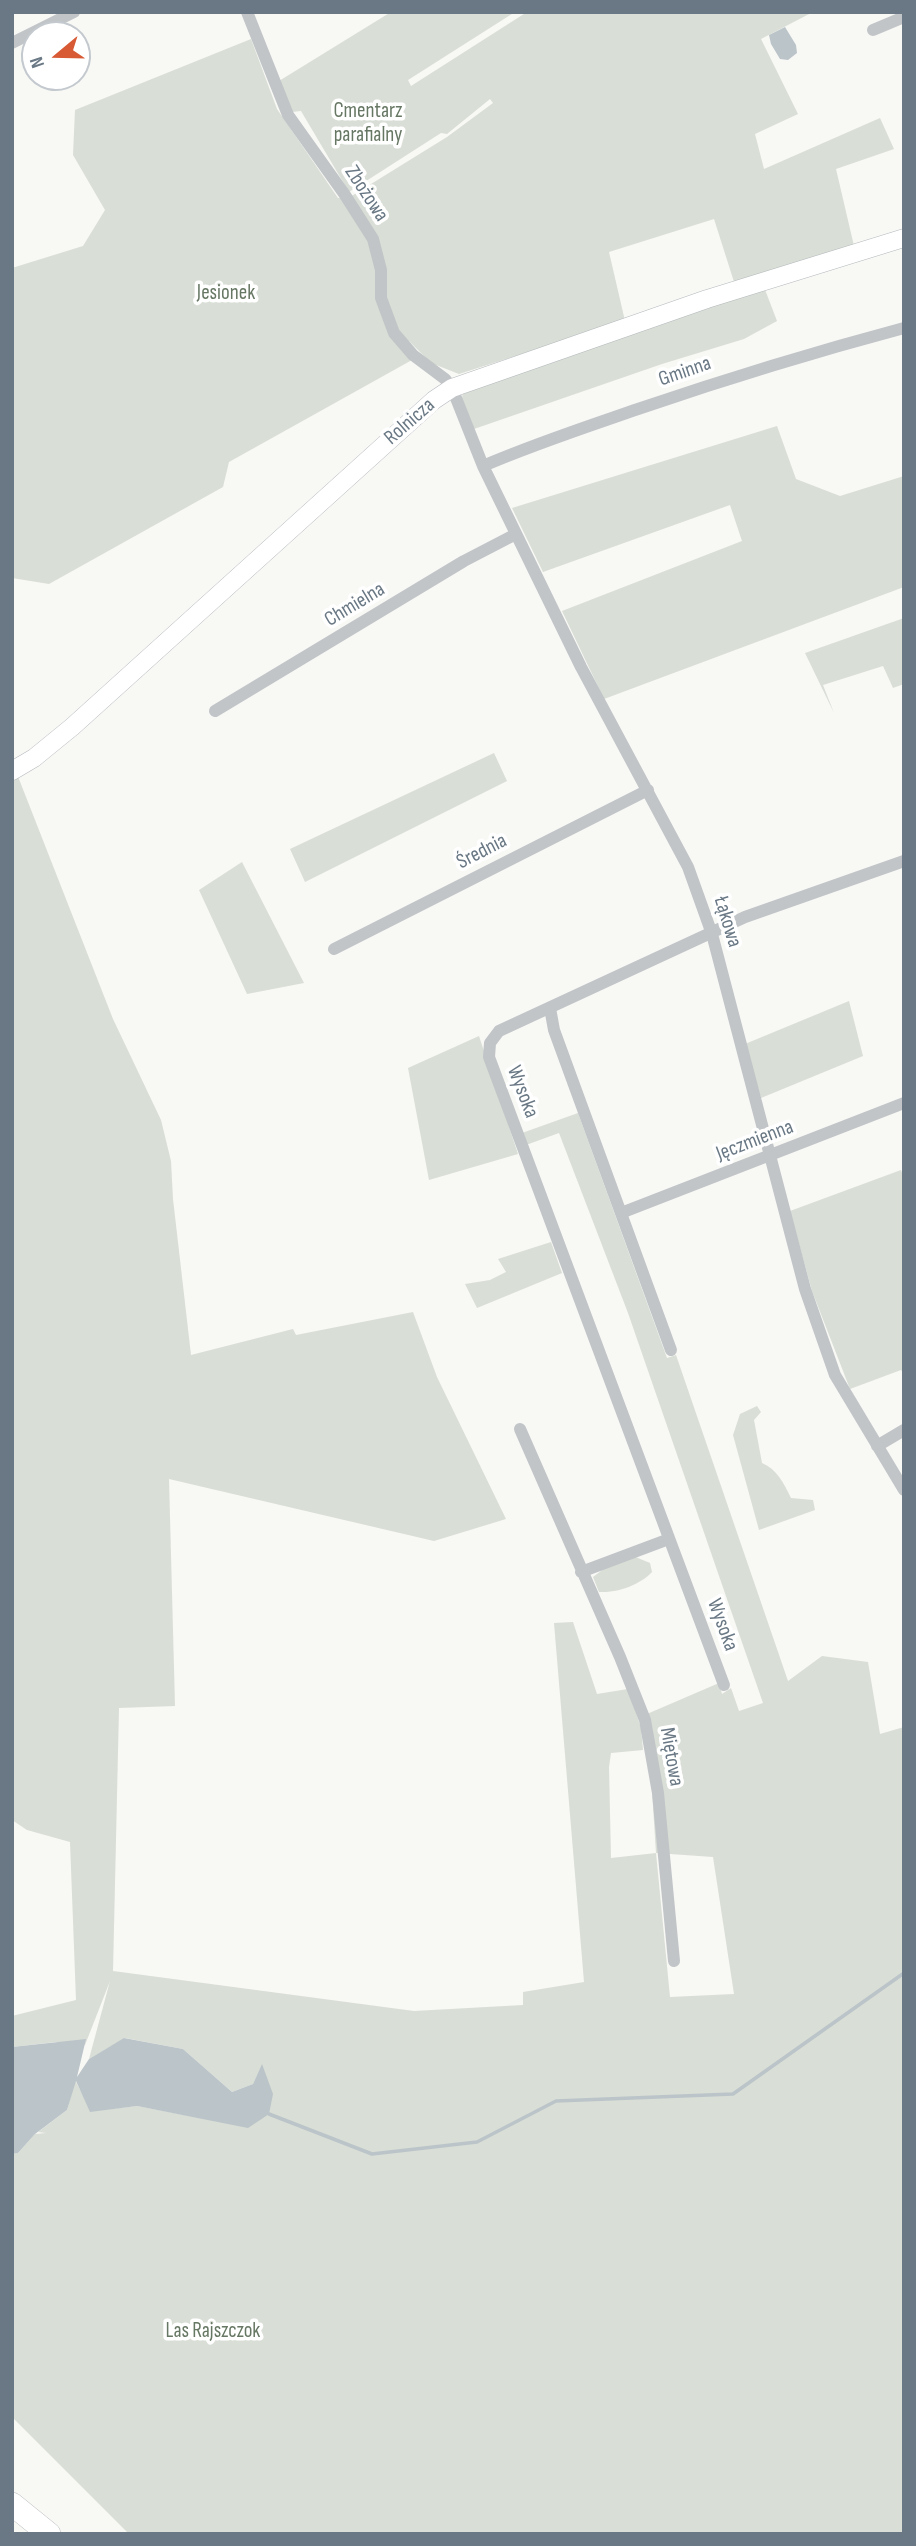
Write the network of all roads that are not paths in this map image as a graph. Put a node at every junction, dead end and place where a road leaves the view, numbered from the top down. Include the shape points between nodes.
1 (74, 12) edge
2 (247, 12) edge
3 (904, 17) edge
4 (873, 30) dead end
5 (12, 43) edge
6 (904, 238) edge
7 (904, 328) edge
8 (452, 388) junction
9 (483, 466) junction
10 (516, 534) junction
11 (215, 711) dead end
12 (12, 771) edge
13 (648, 790) junction
14 (904, 862) edge
15 (712, 934) junction
16 (334, 949) dead end
17 (550, 1008) junction
18 (904, 1103) edge
19 (769, 1156) junction
20 (621, 1213) junction
21 (671, 1350) dead end
22 (520, 1429) dead end
23 (904, 1430) edge
24 (877, 1446) junction
25 (904, 1490) edge
26 (669, 1539) junction
27 (581, 1572) junction
28 (724, 1685) dead end
29 (674, 1961) dead end
30 (12, 2504) edge
31 (49, 2534) edge

1 - 5 street
2 - 8 street, Zbożowa via 288,115 373,239 382,298 394,332
3 - 4 street
6 - 8 street, Rolnicza
7 - 9 street, Gminna via 727,378 528,446
8 - 9 street, Łąkowa
8 - 12 street, Rolnicza via 72,727
9 - 10 street, Łąkowa
10 - 11 street, Chmielna
10 - 13 street, Łąkowa
13 - 15 street, Łąkowa via 688,867
13 - 16 street, Średnia
14 - 15 street, Wysoka via 745,917
15 - 17 street, Wysoka
15 - 19 street, Łąkowa
17 - 20 street
17 - 26 street, Wysoka via 499,1031 490,1042 489,1057
18 - 19 street, Jęczmienna
19 - 20 street, Jęczmienna
19 - 24 street, Łąkowa via 819,1334 835,1375
20 - 21 street
22 - 27 street, Miętowa
23 - 24 street
24 - 25 street, Łąkowa
26 - 27 street
26 - 28 street, Wysoka
27 - 29 street, Miętowa via 645,1720 658,1793
30 - 31 highway

